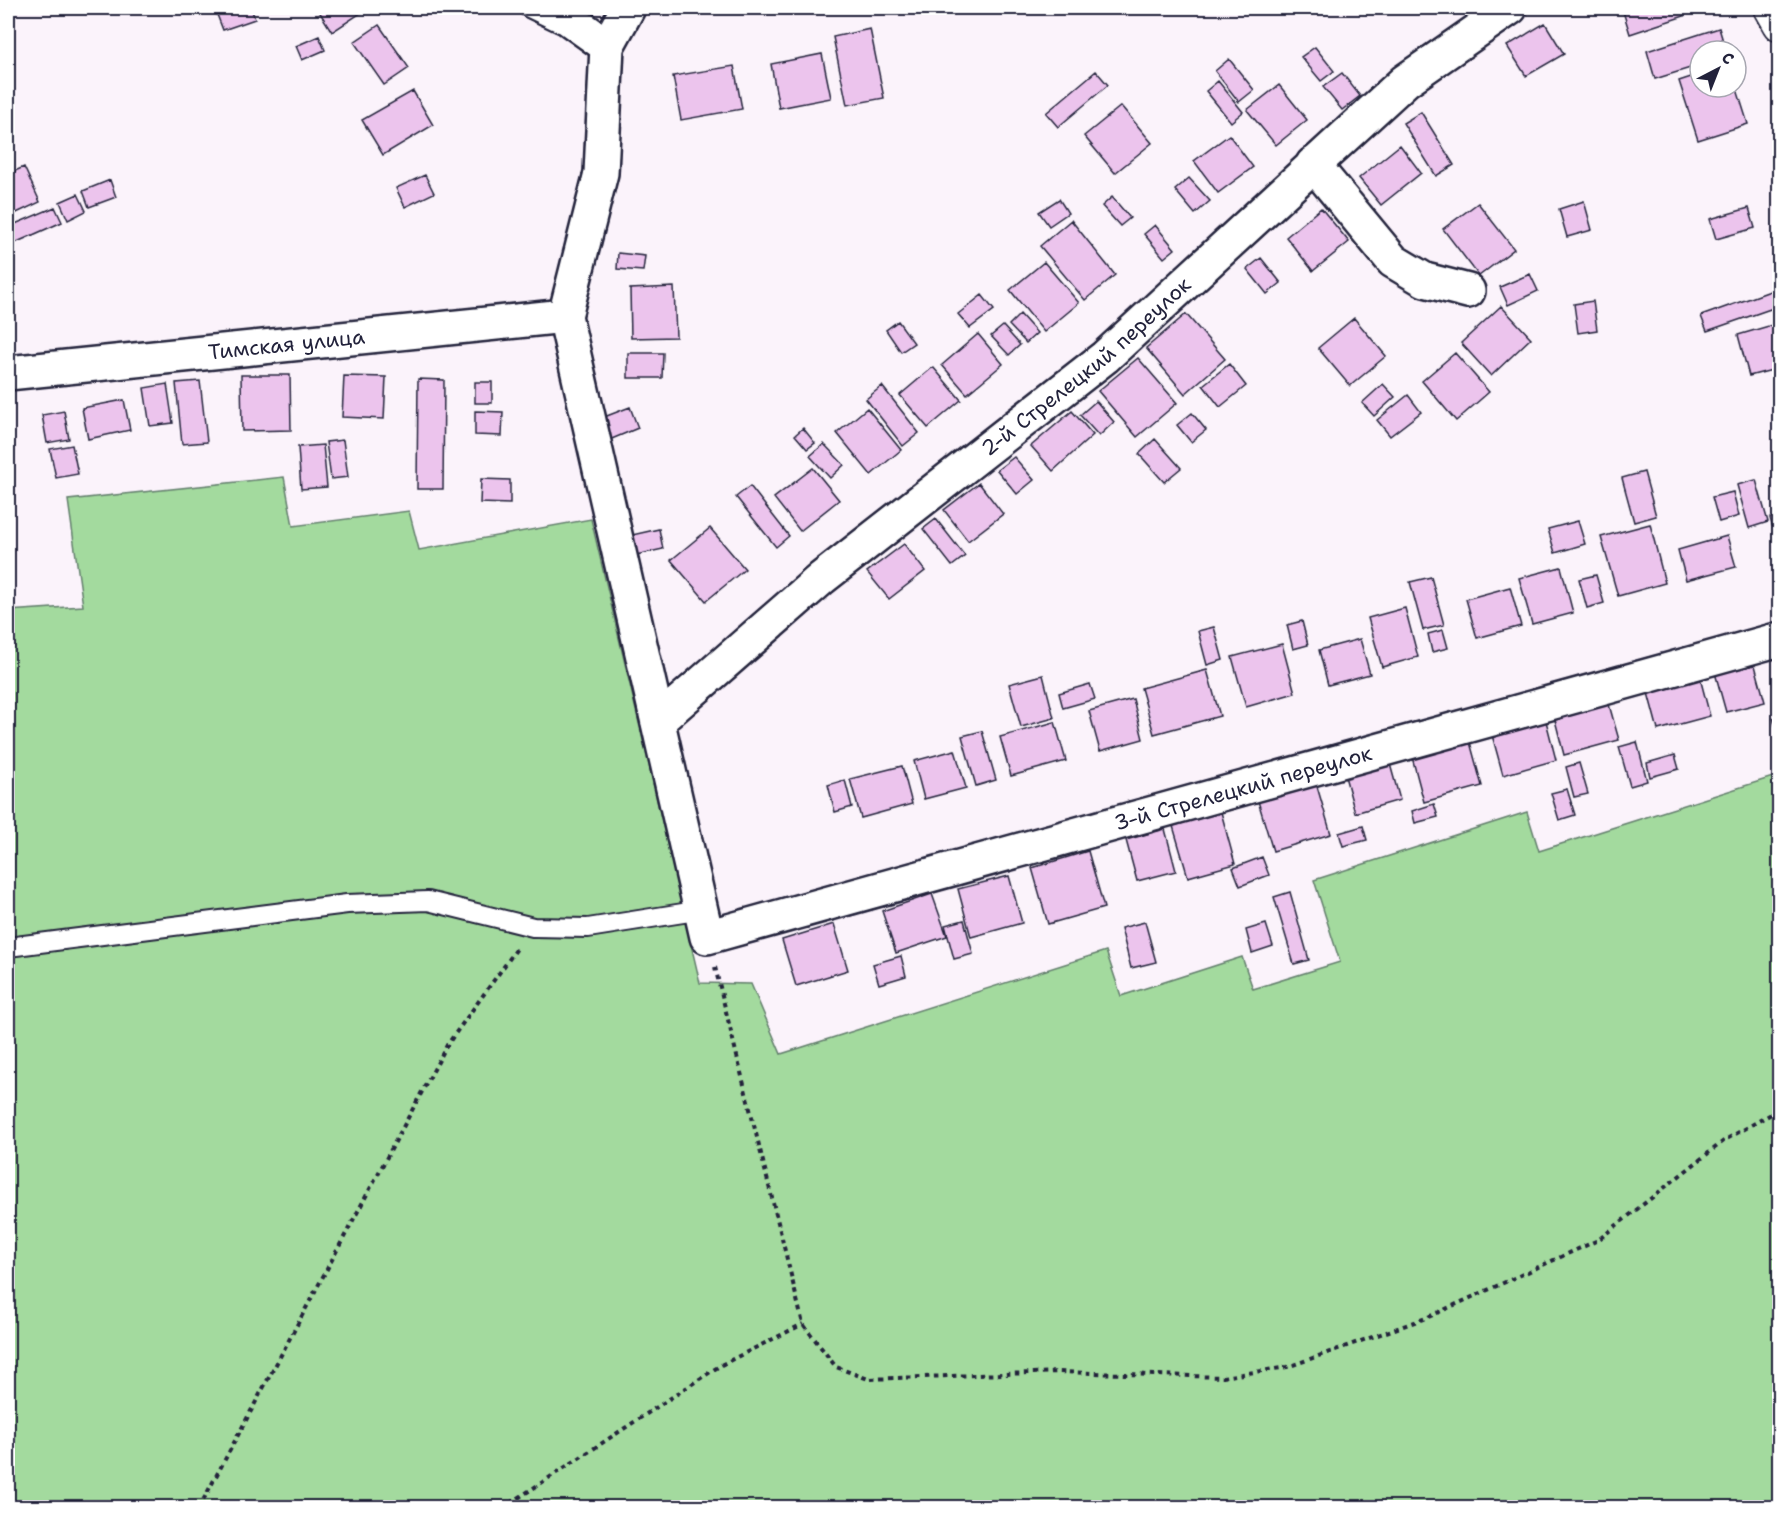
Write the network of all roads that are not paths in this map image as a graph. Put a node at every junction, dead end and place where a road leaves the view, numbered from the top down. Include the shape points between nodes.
1 (529, 8) edge
2 (554, 8) edge
3 (628, 8) edge
4 (1510, 8) edge
5 (1771, 8) edge
6 (1779, 24) edge
7 (607, 46) junction
8 (1313, 165) junction
9 (1468, 291) dead end
10 (565, 316) junction
11 (8, 373) edge
12 (1779, 639) edge
13 (658, 721) junction
14 (704, 924) junction
15 (8, 947) edge

1 - 7 lane
2 - 7 street
3 - 7 street
4 - 8 street, 2-й Стрелецкий переулок via 1405,81
5 - 6 street
7 - 10 street via 601,173
8 - 9 street via 1394,261 1425,280
8 - 13 street, 2-й Стрелецкий переулок via 1105,357 822,578
10 - 11 street, Тимская улица
10 - 13 street
12 - 14 street, 3-й Стрелецкий переулок
13 - 14 street
14 - 15 lane via 532,927 428,901 347,904

